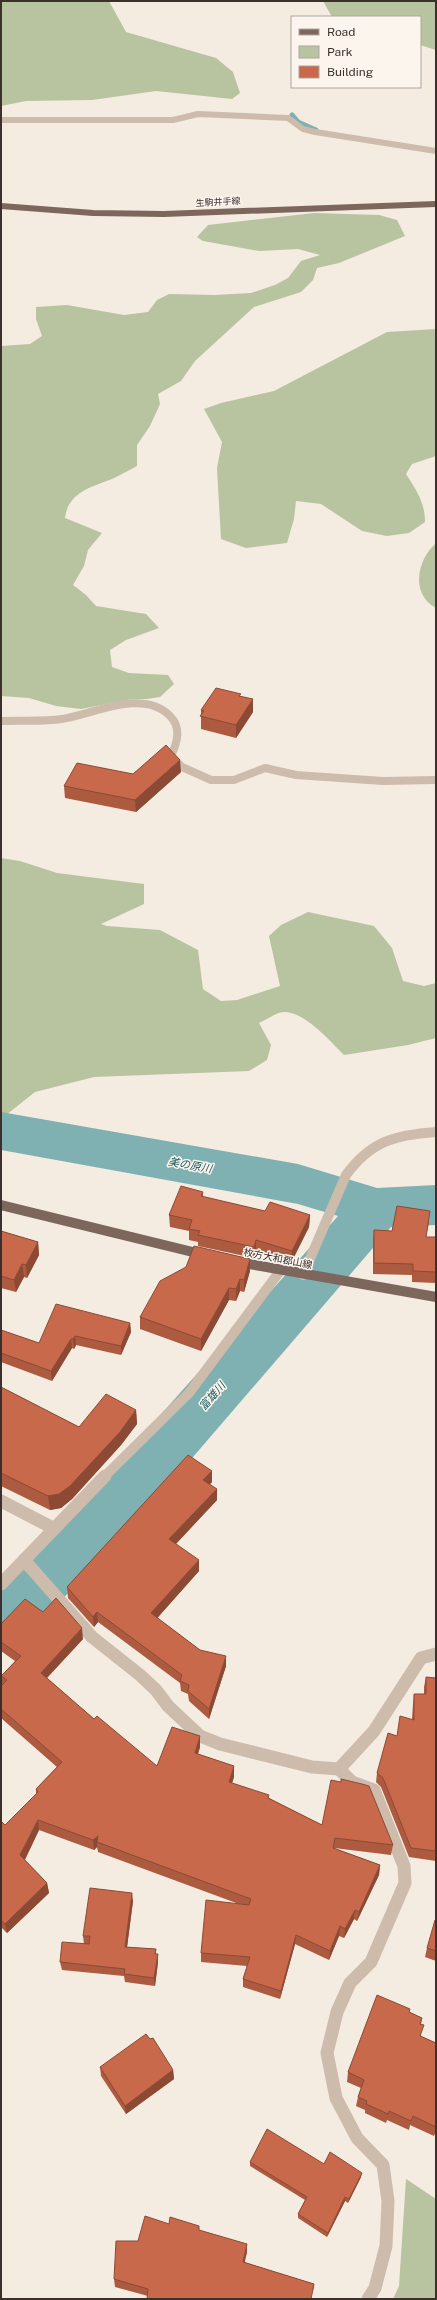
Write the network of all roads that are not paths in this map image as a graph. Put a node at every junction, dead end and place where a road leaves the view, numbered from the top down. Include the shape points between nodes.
1 (1, 120) edge
2 (436, 151) edge
3 (436, 204) edge
4 (1, 206) edge
5 (1, 721) edge
6 (436, 780) edge
7 (436, 1132) edge
8 (1, 1205) edge
9 (280, 1271) junction
10 (303, 1275) junction
11 (436, 1297) edge
12 (1, 1501) edge
13 (53, 1528) junction
14 (24, 1560) junction
15 (1, 1584) edge
16 (436, 1654) edge
17 (339, 1769) junction
18 (368, 2299) edge

1 - 2 street via 173,120 198,114 288,118 315,132
3 - 4 main road, 生駒井手線 via 164,214 93,213
5 - 6 street via 61,719 133,703 153,704 169,712 177,725 178,740 171,756 182,767 211,780 234,780 265,768 296,775 383,781
7 - 10 street via 397,1136 374,1145 355,1161 346,1175
8 - 9 main road, 枚方大和郡山線 via 110,1233
9 - 10 main road, 枚方大和郡山線
9 - 13 street via 188,1393
10 - 11 main road, 枚方大和郡山線
12 - 13 street
13 - 14 street
14 - 15 street
14 - 17 street via 92,1637 140,1675 200,1736 220,1744 312,1767
16 - 17 street via 421,1658 386,1715 357,1754
17 - 18 street via 352,1782 374,1790 404,1866 405,1883 371,1962 350,1983 337,2012 327,2053 336,2098 357,2138 383,2166 388,2201 386,2246 375,2288

